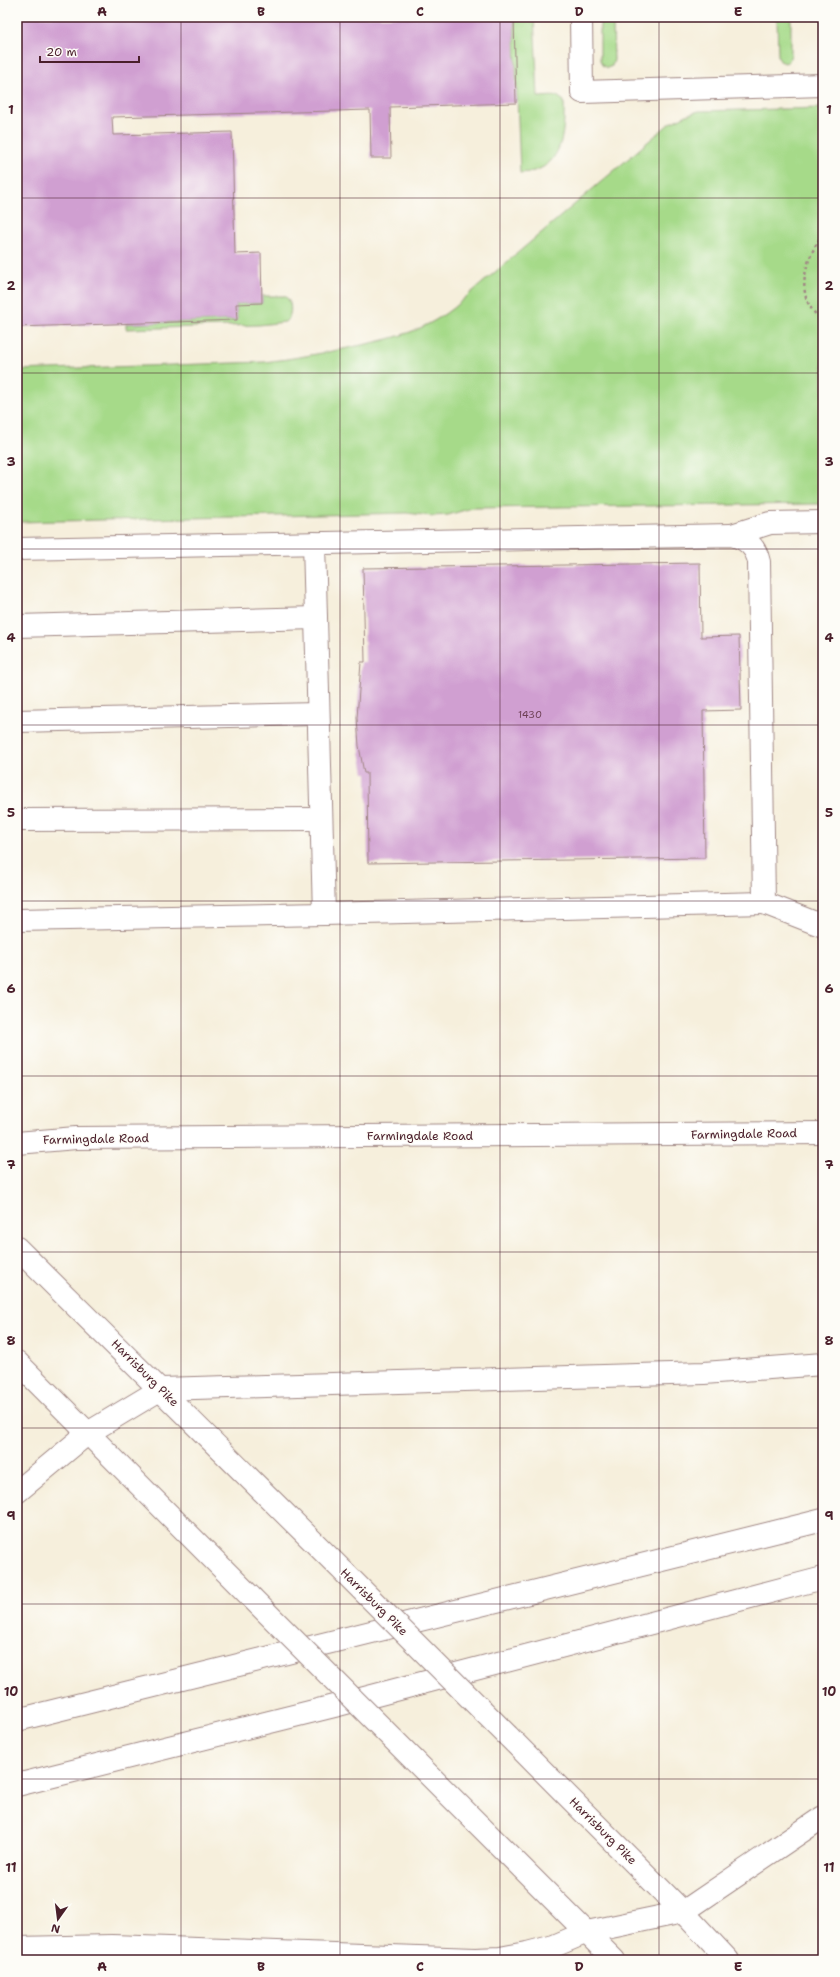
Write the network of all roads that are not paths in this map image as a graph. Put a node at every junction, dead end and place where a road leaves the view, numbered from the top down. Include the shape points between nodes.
1 (581, 17) edge
2 (823, 85) edge
3 (823, 522) edge
4 (732, 535) junction
5 (314, 543) junction
6 (17, 549) edge
7 (316, 618) junction
8 (17, 626) edge
9 (318, 714) junction
10 (17, 721) edge
11 (321, 819) junction
12 (17, 820) edge
13 (764, 903) junction
14 (324, 914) junction
15 (17, 920) edge
16 (823, 926) edge
17 (823, 1133) edge
18 (17, 1143) edge
19 (17, 1248) edge
20 (17, 1362) edge
21 (823, 1364) edge
22 (161, 1389) junction
23 (88, 1433) junction
24 (17, 1492) edge
25 (823, 1520) edge
26 (823, 1578) edge
27 (17, 1720) edge
28 (17, 1785) edge
29 (823, 1817) edge
30 (683, 1912) junction
31 (587, 1932) junction
32 (17, 1948) edge
33 (435, 1959) edge
34 (614, 1960) edge
35 (728, 1960) edge

1 - 2 main road via 582,92
3 - 4 main road via 770,523
4 - 5 main road
4 - 13 main road via 751,544 759,562
5 - 6 main road
5 - 7 main road
7 - 8 main road
7 - 9 main road
9 - 10 main road
9 - 11 main road
11 - 12 main road
11 - 14 main road
13 - 14 main road
13 - 16 main road
14 - 15 main road
17 - 18 main road, Farmingdale Road via 76,1138
19 - 22 main road, Harrisburg Pike
20 - 23 main road
21 - 22 main road via 704,1373
22 - 23 main road
22 - 30 main road, Harrisburg Pike, bridge
23 - 24 main road
23 - 31 main road, bridge
25 - 27 main road
26 - 28 main road via 338,1705
29 - 30 main road
30 - 31 main road
30 - 35 main road, Harrisburg Pike
31 - 33 main road via 527,1954 500,1958
31 - 34 main road
32 - 33 main road via 112,1946

